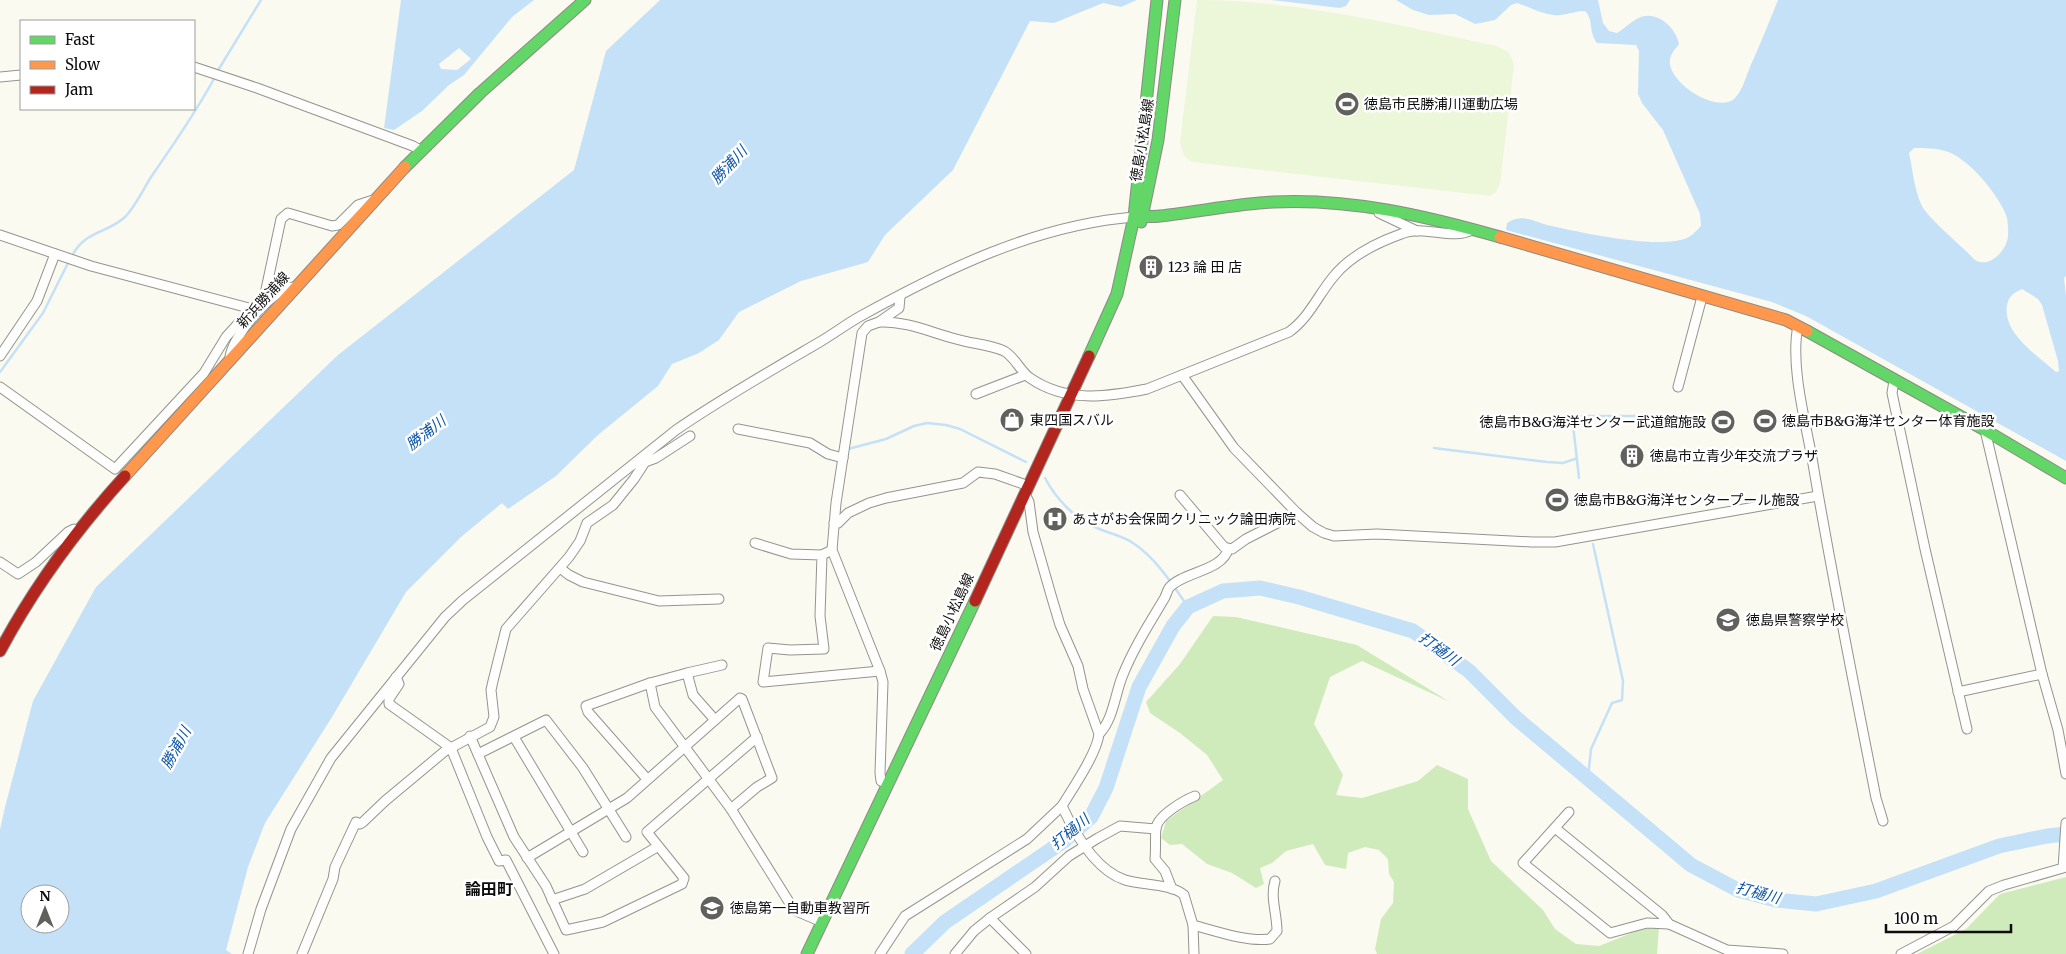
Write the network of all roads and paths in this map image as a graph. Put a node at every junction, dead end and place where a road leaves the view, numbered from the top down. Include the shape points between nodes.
1 (585, 0) edge
2 (1157, 0) edge
3 (1176, 0) edge
4 (195, 67) edge
5 (20, 75) edge
6 (0, 77) edge
7 (420, 150) junction
8 (1142, 196) junction
9 (373, 200) junction
10 (1370, 207) junction
11 (1138, 217) junction
12 (1472, 230) junction
13 (1417, 231) junction
14 (0, 235) edge
15 (54, 254) junction
16 (295, 287) junction
17 (900, 297) junction
18 (1702, 297) junction
19 (255, 310) junction
20 (879, 322) junction
21 (868, 326) junction
22 (1798, 326) junction
23 (845, 327) junction
24 (0, 356) edge
25 (230, 360) junction
26 (1026, 375) junction
27 (1182, 375) junction
28 (1894, 380) junction
29 (0, 387) edge
30 (1678, 387) dead end
31 (976, 394) dead end
32 (1072, 396) junction
33 (738, 429) dead end
34 (1985, 430) junction
35 (690, 436) dead end
36 (842, 458) junction
37 (643, 459) junction
38 (2066, 478) edge
39 (1027, 490) junction
40 (1180, 495) dead end
41 (1818, 496) junction
42 (1297, 513) junction
43 (834, 523) junction
44 (78, 531) junction
45 (755, 543) dead end
46 (1228, 549) junction
47 (832, 550) junction
48 (822, 555) junction
49 (0, 562) edge
50 (560, 568) junction
51 (719, 599) dead end
52 (0, 651) edge
53 (722, 665) dead end
54 (880, 671) junction
55 (688, 673) junction
56 (2042, 674) junction
57 (396, 677) junction
58 (650, 683) junction
59 (1958, 692) junction
60 (715, 720) junction
61 (1967, 729) dead end
62 (1099, 734) junction
63 (470, 736) junction
64 (514, 737) junction
65 (757, 737) junction
66 (451, 748) junction
67 (685, 748) junction
68 (478, 754) junction
69 (2066, 774) edge
70 (709, 779) junction
71 (647, 780) junction
72 (888, 784) junction
73 (1195, 796) dead end
74 (1063, 808) junction
75 (608, 809) junction
76 (731, 809) junction
77 (1569, 812) dead end
78 (1883, 821) dead end
79 (2066, 823) edge
80 (1555, 828) junction
81 (1156, 829) junction
82 (572, 832) junction
83 (626, 837) dead end
84 (1084, 844) junction
85 (657, 847) junction
86 (583, 852) dead end
87 (527, 858) junction
88 (2065, 868) edge
89 (1274, 882) dead end
90 (1172, 889) junction
91 (552, 900) junction
92 (990, 918) junction
93 (822, 922) junction
94 (1668, 924) junction
95 (1193, 925) junction
96 (248, 954) edge
97 (302, 954) edge
98 (554, 954) edge
99 (807, 954) edge
100 (880, 954) edge
101 (955, 954) edge
102 (1026, 954) edge
103 (1194, 954) edge
104 (1784, 954) edge
105 (1901, 954) edge

1 - 7 main road, 新浜勝浦線
2 - 8 main road, 徳島小松島線
3 - 8 main road, 徳島小松島線 via 1160,130
4 - 7 street
5 - 6 street
7 - 9 main road, 新浜勝浦線
8 - 11 main road, 徳島小松島線
9 - 16 main road, 新浜勝浦線
9 - 19 street via 358,205 338,225 288,213 281,219 265,294
10 - 11 main road via 1318,201 1260,202
10 - 12 main road via 1408,212
10 - 13 street
11 - 17 street via 1093,221 1015,243 959,266
11 - 32 main road, 徳島小松島線 via 1136,240 1111,310
12 - 13 street via 1465,234
12 - 18 main road
13 - 27 street via 1404,232 1354,257 1334,276 1303,320 1289,332
14 - 15 street
15 - 19 street
15 - 24 street via 37,301
16 - 19 street via 282,291
16 - 25 main road, 新浜勝浦線
17 - 20 street via 899,308
17 - 23 street
18 - 22 main road
18 - 30 street
19 - 25 street via 232,347
19 - 29 street via 226,337 204,373 115,469
20 - 21 street
20 - 26 street via 902,323 990,346 1011,356
21 - 23 street
21 - 36 street via 860,341
22 - 28 main road
22 - 41 street via 1795,340 1800,389
23 - 37 street via 710,406
25 - 44 main road, 新浜勝浦線
26 - 31 street
26 - 32 street via 1045,387
27 - 32 street via 1137,391
27 - 42 street via 1234,448
28 - 34 main road
28 - 59 street via 1892,393
32 - 39 main road, 徳島小松島線
33 - 36 street via 810,443
34 - 38 main road
34 - 56 street
35 - 37 street via 656,458
36 - 43 street
37 - 50 street via 634,479 613,505 587,523 575,550
37 - 57 street via 463,600
39 - 43 street via 995,474 978,472 963,483 869,504
39 - 62 street via 1033,532 1051,595
39 - 72 main road, 徳島小松島線
40 - 46 street
41 - 42 street via 1555,542 1378,534 1334,536 1313,527
41 - 78 street via 1874,789
42 - 46 street
43 - 47 street
44 - 49 street via 68,532 18,574
44 - 52 main road, 新浜勝浦線 via 40,580 15,619
45 - 48 street via 792,554
46 - 62 street via 1222,560 1169,588 1134,649 1107,722
47 - 48 street
47 - 54 street
48 - 54 street via 820,604 824,649 768,648 763,682
50 - 51 street via 583,582 659,601
50 - 63 street via 506,629 493,681 494,717 490,726
53 - 55 street
54 - 72 street via 880,772 881,781
55 - 58 street
55 - 60 street via 694,695
56 - 59 street
56 - 69 street
57 - 66 street via 399,684 388,699 389,704
57 - 96 street via 331,758 300,812 282,851
58 - 67 street via 655,707
58 - 71 street via 586,706
59 - 61 street
60 - 65 street via 740,698
60 - 67 street
62 - 74 street via 1098,742
63 - 66 street
63 - 68 street
64 - 68 street
64 - 75 street via 546,720 583,768
64 - 82 street
65 - 70 street
65 - 76 street via 772,778
66 - 97 street via 363,822 356,822
66 - 98 street via 495,853 499,861 506,860
67 - 70 street
67 - 71 street
68 - 87 street via 508,825
70 - 76 street
70 - 85 street via 647,832
71 - 75 street via 627,798
72 - 93 main road, 徳島小松島線
73 - 81 street via 1170,811
74 - 84 street
74 - 100 street via 1027,839 905,916
75 - 82 street
75 - 83 street
76 - 93 street via 794,910
77 - 80 street
79 - 88 street
80 - 94 street via 1662,915
80 - 94 street via 1523,863 1610,933 1647,923
81 - 84 street via 1120,826
81 - 90 street via 1155,859 1165,871
82 - 86 street
82 - 87 street
84 - 90 street via 1115,876
84 - 92 street via 1035,887
85 - 91 street via 591,886
85 - 91 street via 684,878 682,884 603,922 566,930
87 - 91 street
88 - 105 street via 1989,891 1954,926
89 - 95 street via 1277,931 1270,939 1238,936
90 - 95 street via 1184,896
92 - 101 street
92 - 102 street
93 - 99 main road, 徳島小松島線
94 - 104 street via 1727,950
95 - 103 street

